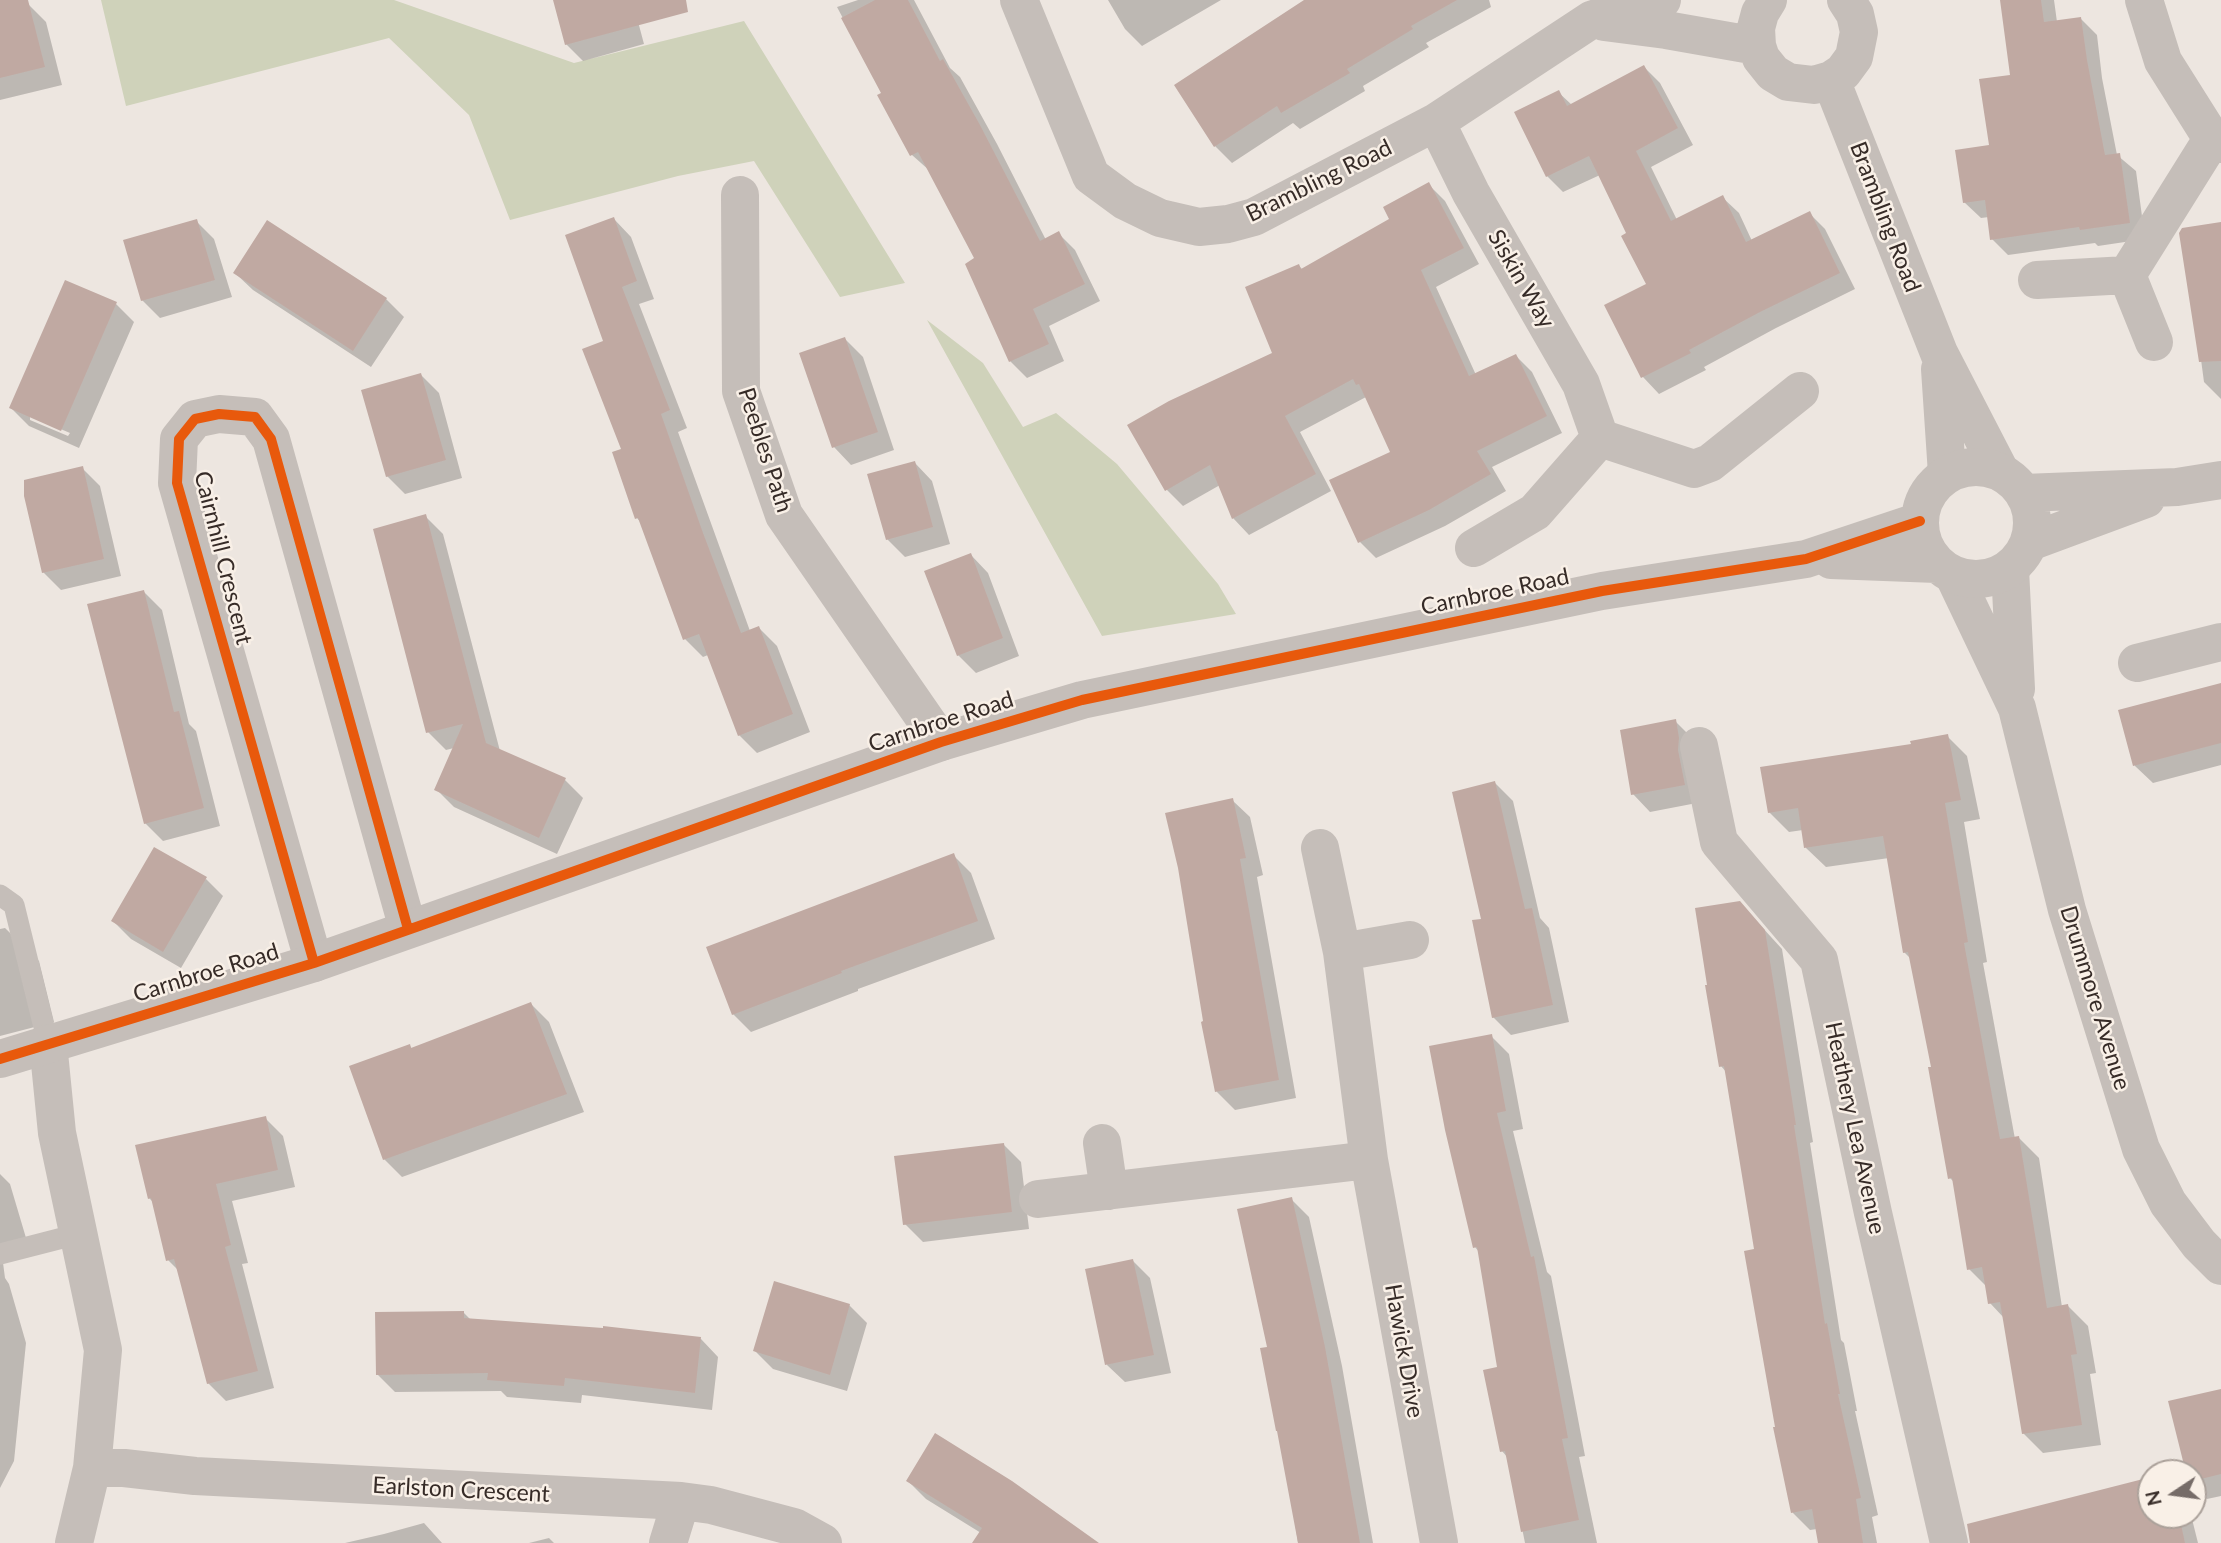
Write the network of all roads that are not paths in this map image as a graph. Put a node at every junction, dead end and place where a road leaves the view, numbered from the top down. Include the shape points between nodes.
1 (1019, 0) edge
2 (1662, 0) edge
3 (1768, 0) edge
4 (2144, 0) edge
5 (1854, 5) edge
6 (1591, 20) junction
7 (1757, 46) junction
8 (1831, 80) junction
9 (1436, 122) junction
10 (2217, 141) edge
11 (740, 195) dead end
12 (2127, 275) junction
13 (2037, 280) dead end
14 (2154, 342) dead end
15 (1939, 353) junction
16 (1800, 391) dead end
17 (1600, 438) junction
18 (1947, 474) junction
19 (2221, 480) edge
20 (2012, 482) junction
21 (2177, 487) junction
22 (1920, 521) junction
23 (1474, 548) dead end
24 (2020, 555) junction
25 (1806, 559) junction
26 (1945, 570) junction
27 (2221, 642) edge
28 (2137, 663) dead end
29 (2017, 708) junction
30 (941, 742) junction
31 (1699, 746) dead end
32 (1320, 848) dead end
33 (0, 895) edge
34 (408, 929) junction
35 (1410, 940) dead end
36 (1342, 952) junction
37 (314, 962) junction
38 (48, 1043) junction
39 (0, 1059) edge
40 (1102, 1143) dead end
41 (1370, 1160) junction
42 (1108, 1191) junction
43 (1038, 1199) dead end
44 (78, 1234) junction
45 (0, 1254) edge
46 (2221, 1266) edge
47 (92, 1468) junction
48 (681, 1501) junction
49 (74, 1543) edge
50 (668, 1543) edge
51 (823, 1543) edge
52 (1439, 1543) edge
53 (1948, 1543) edge

1 - 9 street, Brambling Road via 1091,176 1125,201 1160,218 1199,227 1254,217
2 - 6 street, Brambling Road
3 - 7 street via 1756,28
4 - 10 street via 2163,61
5 - 8 street via 1860,32 1854,57
6 - 7 street
6 - 9 street, Brambling Road
7 - 8 street via 1773,73 1788,82 1814,85
8 - 15 street, Brambling Road
9 - 17 street, Siskin Way via 1471,193 1581,384
10 - 12 street
11 - 30 street, Peebles Path via 741,391 784,515
12 - 13 street
12 - 14 street
15 - 18 street, Brambling Road
15 - 20 street, Brambling Road
16 - 17 street via 1710,463 1694,469
17 - 23 street via 1535,512
18 - 20 street via 1980,467
18 - 22 street via 1925,499
19 - 21 street
20 - 21 street
20 - 24 street via 2033,522
21 - 24 street
22 - 25 street, Carnbroe Road
22 - 26 street via 1922,541
24 - 26 street via 1993,578 1981,580
24 - 29 street, Drummore Avenue
25 - 26 street, Carnbroe Road
25 - 30 street, Carnbroe Road via 1602,592 1095,697
26 - 29 street, Drummore Avenue
27 - 28 street
29 - 46 street, Drummore Avenue via 2067,910 2141,1149 2168,1203
30 - 34 street, Carnbroe Road
31 - 53 street, Heathery Lea Avenue via 1718,842 1819,960
32 - 36 street, Hawick Drive
33 - 38 lane via 14,905
34 - 37 street, Carnbroe Road
34 - 37 street, Cairnhill Crescent via 271,439 255,416 219,414 195,419 179,439 177,483
35 - 36 street
36 - 41 street, Hawick Drive
37 - 38 street, Carnbroe Road
38 - 39 street, Carnbroe Road
38 - 44 street via 57,1133
40 - 42 street
41 - 42 street
41 - 52 street, Hawick Drive
42 - 43 street
44 - 45 lane
44 - 47 street via 103,1350
47 - 48 street, Earlston Crescent
47 - 49 street
48 - 50 street
48 - 51 street, Earlston Crescent via 794,1527

